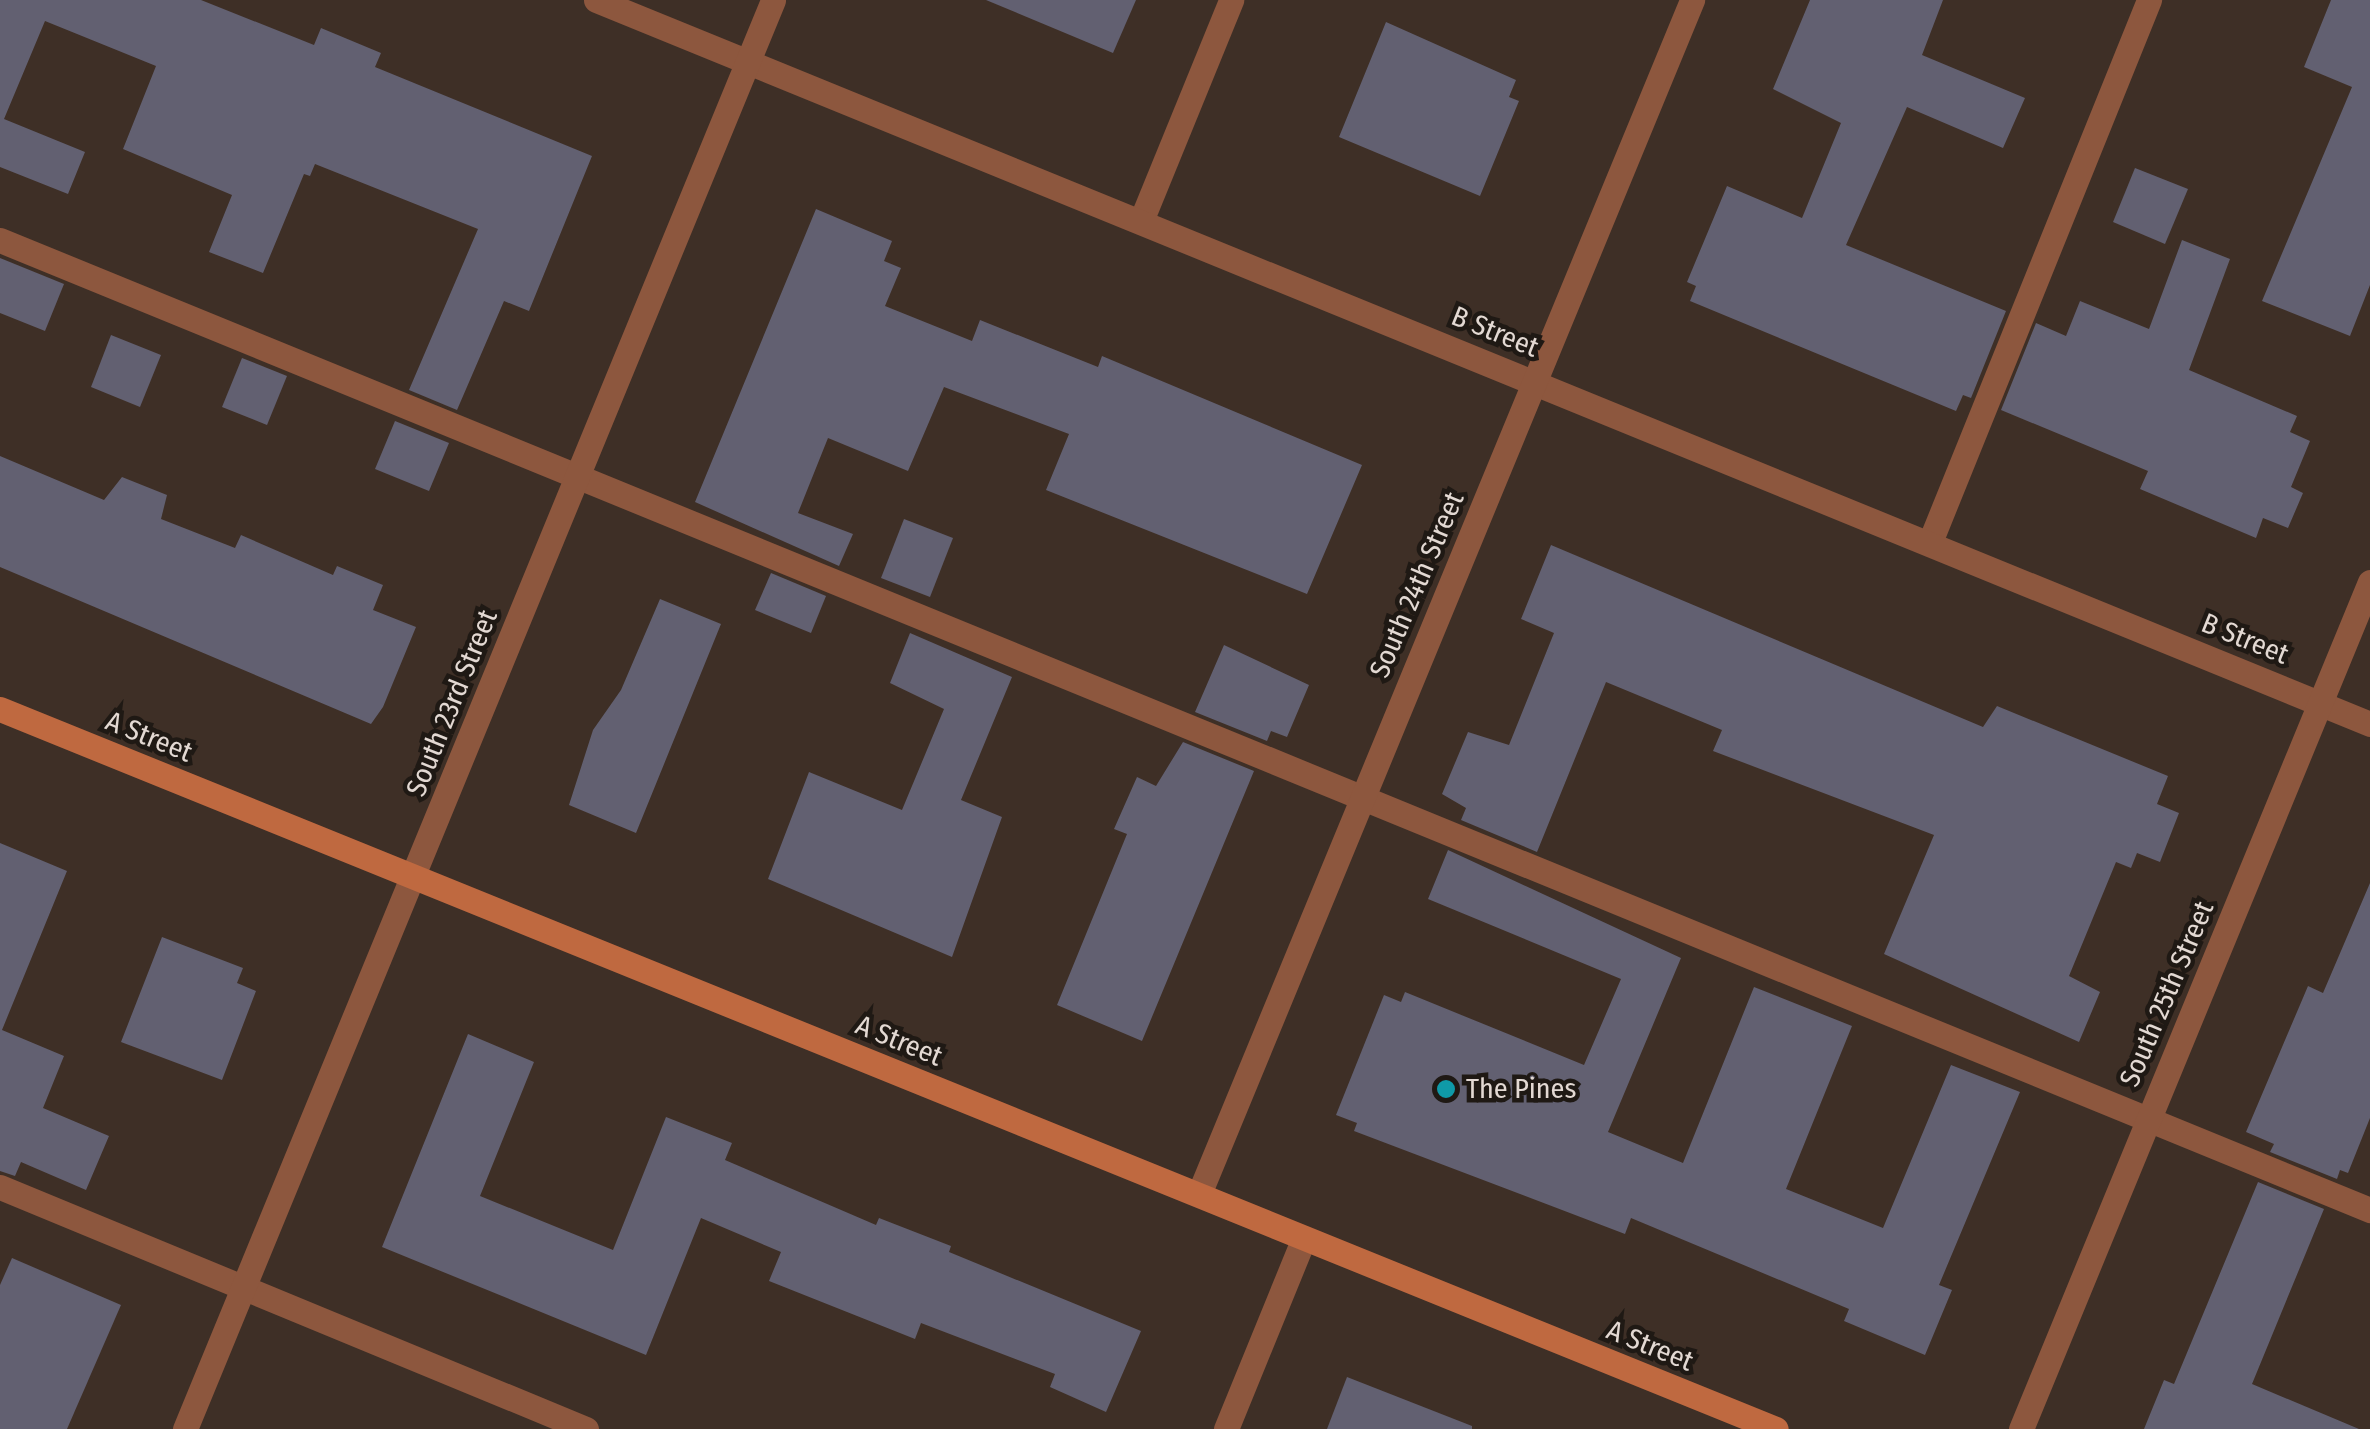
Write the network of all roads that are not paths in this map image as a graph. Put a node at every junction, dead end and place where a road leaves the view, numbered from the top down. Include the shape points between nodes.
1 (596, 0) edge
2 (772, 0) edge
3 (1231, 0) edge
4 (1692, 0) edge
5 (2149, 0) edge
6 (748, 62) junction
7 (1141, 220) junction
8 (0, 240) edge
9 (1536, 381) junction
10 (577, 476) junction
11 (1930, 542) junction
12 (2370, 582) edge
13 (2320, 702) junction
14 (0, 709) edge
15 (2370, 724) edge
16 (1361, 796) junction
17 (414, 878) junction
18 (2148, 1119) junction
19 (0, 1187) edge
20 (1198, 1194) junction
21 (2370, 1210) edge
22 (1304, 1238) junction
23 (243, 1288) junction
24 (185, 1429) edge
25 (586, 1429) edge
26 (1226, 1429) edge
27 (1776, 1429) edge
28 (2020, 1429) edge

1 - 6 street, B Street
2 - 6 street, South 23rd Street
3 - 7 street
4 - 9 street, South 24th Street
5 - 11 street
6 - 7 street, B Street
6 - 10 street, South 23rd Street
7 - 9 street, B Street
8 - 10 street
9 - 11 street, B Street
9 - 16 street, South 24th Street
10 - 16 street
10 - 17 street, South 23rd Street
11 - 13 street, B Street
12 - 13 street, South 25th Street
13 - 15 street, B Street
13 - 18 street, South 25th Street
14 - 17 main road, A Street
16 - 18 street
16 - 20 street, South 24th Street
17 - 20 main road, A Street
17 - 23 street, South 23rd Street
18 - 21 street
18 - 28 street, South 25th Street
19 - 23 street
20 - 22 main road, A Street
22 - 26 street
22 - 27 main road, A Street
23 - 24 street, South 23rd Street
23 - 25 street

